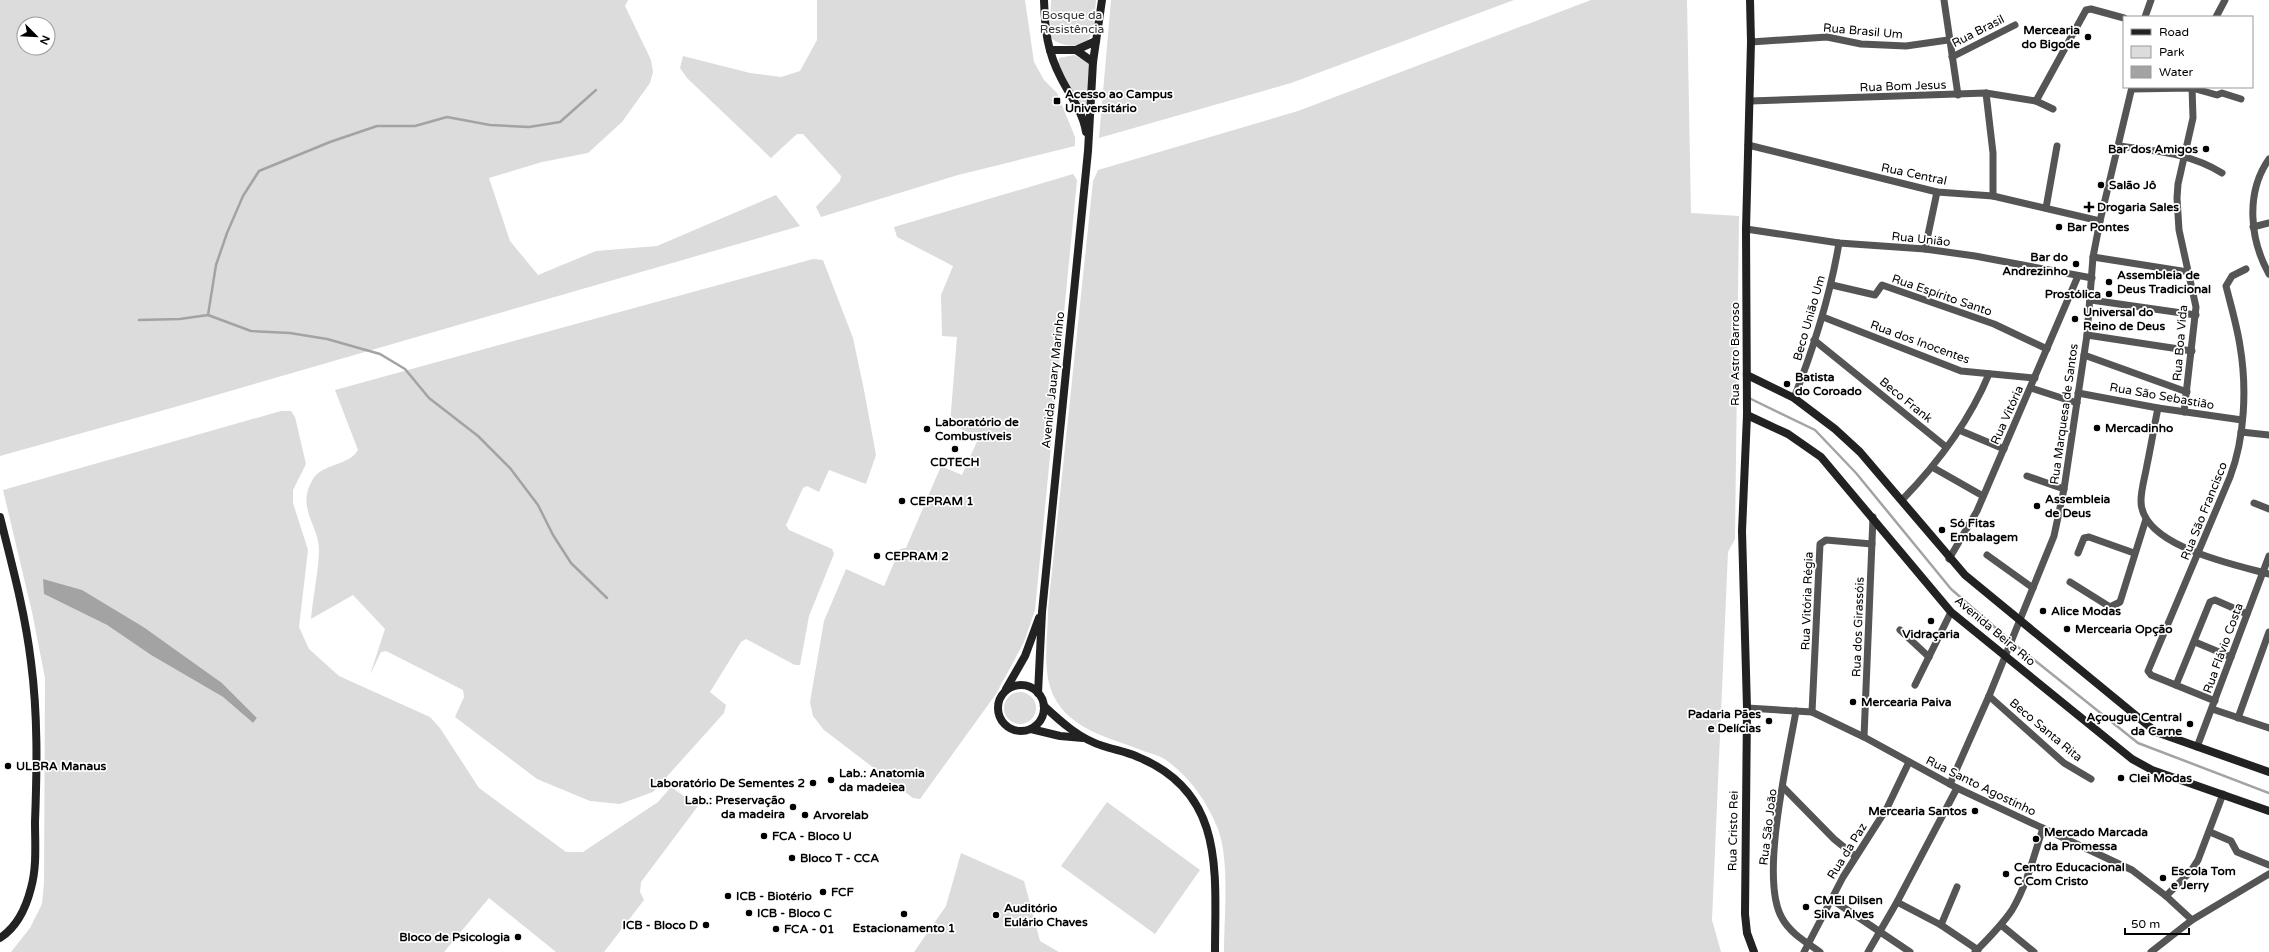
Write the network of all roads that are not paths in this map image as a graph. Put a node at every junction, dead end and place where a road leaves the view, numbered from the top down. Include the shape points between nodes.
1 (1044, 0) edge
2 (1102, 0) edge
3 (1750, 0) edge
4 (1944, 0) edge
5 (2151, 0) edge
6 (2225, 0) edge
7 (2145, 16) edge
8 (2217, 16) edge
9 (2123, 18) edge
10 (2015, 25) dead end
11 (1948, 40) junction
12 (1096, 41) junction
13 (1751, 42) junction
14 (1050, 50) junction
15 (1076, 50) junction
16 (1952, 57) junction
17 (1092, 62) junction
18 (2132, 88) edge
19 (2192, 88) edge
20 (1986, 93) junction
21 (1958, 95) junction
22 (2241, 99) dead end
23 (1750, 101) junction
24 (2036, 101) junction
25 (2053, 109) dead end
26 (1748, 144) junction
27 (2057, 146) dead end
28 (2119, 146) junction
29 (1088, 151) junction
30 (2184, 155) junction
31 (2269, 159) edge
32 (2222, 173) dead end
33 (1937, 192) junction
34 (1993, 196) junction
35 (2046, 208) junction
36 (2100, 221) junction
37 (2269, 223) edge
38 (2252, 227) junction
39 (1746, 229) junction
40 (1839, 243) junction
41 (1925, 249) junction
42 (2093, 257) junction
43 (2246, 269) dead end
44 (2268, 271) edge
45 (2188, 272) junction
46 (2078, 276) junction
47 (2092, 278) junction
48 (1832, 285) junction
49 (2091, 300) junction
50 (2196, 315) junction
51 (1823, 317) junction
52 (2087, 335) junction
53 (1814, 340) junction
54 (2047, 349) junction
55 (2192, 351) junction
56 (2084, 355) junction
57 (1989, 374) junction
58 (1747, 375) junction
59 (2035, 378) junction
60 (2031, 388) junction
61 (2187, 392) junction
62 (2078, 393) junction
63 (1794, 398) junction
64 (2077, 403) junction
65 (2158, 408) junction
66 (2184, 412) junction
67 (1747, 415) junction
68 (2242, 420) junction
69 (1959, 430) junction
70 (2241, 432) junction
71 (2269, 436) edge
72 (1946, 447) junction
73 (2004, 449) junction
74 (1932, 467) junction
75 (2027, 476) dead end
76 (2064, 489) junction
77 (1983, 496) junction
78 (1902, 500) junction
79 (2254, 503) dead end
80 (2269, 509) edge
81 (0, 517) edge
82 (1873, 517) junction
83 (2146, 519) junction
84 (1872, 544) junction
85 (2134, 552) junction
86 (2078, 553) dead end
87 (2199, 553) junction
88 (1987, 555) dead end
89 (2269, 556) edge
90 (1949, 559) junction
91 (2266, 573) edge
92 (2070, 582) dead end
93 (2033, 588) junction
94 (1042, 612) junction
95 (1951, 612) junction
96 (2247, 614) junction
97 (2018, 621) junction
98 (1900, 630) dead end
99 (2269, 632) edge
100 (2195, 642) junction
101 (2005, 655) junction
102 (1929, 657) junction
103 (2231, 658) junction
104 (1915, 685) dead end
105 (2176, 685) junction
106 (1005, 690) junction
107 (1038, 693) junction
108 (1989, 696) junction
109 (2215, 701) junction
110 (1044, 706) junction
111 (1747, 708) junction
112 (2212, 709) junction
113 (1796, 711) junction
114 (1812, 712) junction
115 (2238, 718) junction
116 (1031, 728) junction
117 (2269, 728) edge
118 (1864, 737) junction
119 (1085, 738) junction
120 (2197, 747) junction
121 (1909, 762) junction
122 (2269, 772) edge
123 (2091, 779) dead end
124 (1950, 784) junction
125 (1783, 787) junction
126 (1957, 788) junction
127 (2223, 794) junction
128 (2269, 811) edge
129 (2043, 828) junction
130 (2210, 832) junction
131 (1855, 856) junction
132 (2269, 865) edge
133 (2269, 874) edge
134 (1957, 887) dead end
135 (2166, 896) junction
136 (1831, 899) junction
137 (1897, 902) junction
138 (2192, 920) junction
139 (1941, 925) junction
140 (2001, 925) junction
141 (1881, 931) junction
142 (0, 938) edge
143 (1809, 944) junction
144 (2157, 950) edge
145 (1977, 951) edge
146 (1215, 952) edge
147 (1754, 952) edge
148 (1804, 952) edge
149 (1820, 952) edge
150 (1868, 952) edge
151 (1910, 952) edge
152 (2034, 952) edge
153 (2151, 952) edge

1 - 14 street, Avenida Jauary Marinho via 1045,29
2 - 12 street, Avenida Jauary Marinho
3 - 13 street, Rua Astro Barroso
4 - 11 street
5 - 7 street
6 - 8 street
9 - 24 street via 2086,10
10 - 16 street, Rua Brasil
11 - 13 street, Rua Brasil Um via 1906,46 1861,44 1827,37
11 - 16 street
12 - 15 street
12 - 17 street, Avenida Jauary Marinho
13 - 23 street, Rua Astro Barroso
14 - 15 street
14 - 29 street, Avenida Jauary Marinho via 1083,118
15 - 17 street
16 - 21 street
17 - 29 street, Avenida Jauary Marinho
18 - 19 street
18 - 28 street, Rua Marquesa de Santos
19 - 22 street
19 - 30 street, Rua Boa Vida via 2192,118
20 - 21 street, Rua Bom Jesus
20 - 24 street, Rua Bom Jesus
20 - 34 street via 1993,153
21 - 23 street, Rua Bom Jesus
23 - 26 street, Rua Astro Barroso
24 - 25 street, Rua Bom Jesus
26 - 33 street, Rua Central
26 - 39 street, Rua Astro Barroso
27 - 35 street
28 - 30 street
28 - 36 street, Rua Marquesa de Santos
29 - 94 street, Avenida Jauary Marinho
30 - 32 street via 2203,161
30 - 45 street, Rua Boa Vida via 2178,184 2177,215
31 - 38 street via 2258,181
33 - 34 street, Rua Central
33 - 41 street
34 - 35 street, Rua Central
35 - 36 street, Rua Central
36 - 42 street, Rua Marquesa de Santos
37 - 38 street
38 - 44 street via 2257,250
39 - 40 street, Rua União
39 - 58 street, Rua Astro Barroso
40 - 41 street, Rua União
40 - 48 street, Beco União Um
41 - 46 street, Rua União
42 - 45 street
42 - 47 street, Rua Marquesa de Santos
43 - 68 street, Rua São Francisco via 2232,276 2226,286 2240,347 2243,382
45 - 50 street, Rua Boa Vida
46 - 47 street, Rua União
46 - 54 street, Rua Vitória
47 - 49 street, Rua Marquesa de Santos
48 - 51 street, Beco União Um
48 - 54 street, Rua Espírito Santo via 1875,295 1882,285 1994,324
49 - 50 street
49 - 52 street, Rua Marquesa de Santos
50 - 55 street, Rua Boa Vida
51 - 53 street, Beco União Um
51 - 57 street, Rua dos Inocentes via 1961,371
52 - 55 street
52 - 56 street, Rua Marquesa de Santos
53 - 63 street, Beco União Um
53 - 72 street, Beco Frank
54 - 59 street, Rua Vitória
55 - 61 street, Rua Boa Vida
56 - 61 street
56 - 62 street, Rua Marquesa de Santos
57 - 59 street, Rua dos Inocentes
57 - 69 street via 1977,402
58 - 63 street, Avenida Beira Rio
58 - 67 street, Rua Astro Barroso
59 - 60 street, Rua Vitória
60 - 64 street
60 - 73 street, Rua Vitória
61 - 66 street, Rua Boa Vida
62 - 64 street, Rua Marquesa de Santos
62 - 65 street, Rua São Sebastião
63 - 78 street, Avenida Beira Rio via 1860,452
64 - 76 street, Rua Marquesa de Santos
65 - 66 street, Rua São Sebastião
65 - 83 street via 2142,493 2142,509
66 - 68 street, Rua São Sebastião
67 - 82 street, Avenida Beira Rio via 1788,434 1821,456
67 - 111 street, Rua Astro Barroso via 1742,531
68 - 70 street, Rua São Francisco
69 - 72 street
69 - 73 street
70 - 71 street
70 - 87 street, Rua São Francisco via 2235,464
72 - 74 street
73 - 77 street, Rua Vitória
74 - 77 street
74 - 78 street
75 - 76 street
76 - 93 street, Rua Marquesa de Santos via 2054,536
77 - 90 street, Rua Vitória
78 - 90 street, Avenida Beira Rio
79 - 80 street
81 - 142 street via 18,586 31,662 36,779 32,887 15,926
82 - 84 street, Rua dos Girassóis
82 - 95 street, Avenida Beira Rio
83 - 85 street
83 - 87 street via 2163,536
84 - 114 street, Rua Vitória Régia via 1826,540 1820,544
84 - 118 street, Rua dos Girassóis
85 - 86 street via 2089,537 2084,538
85 - 92 street via 2120,602 2110,607
87 - 91 street
87 - 105 street, Rua São Francisco via 2148,671 2151,675
88 - 93 street
89 - 91 street, Rua Flávio Costa
90 - 97 street, Avenida Beira Rio
91 - 96 street, Rua Flávio Costa
93 - 97 street, Rua Marquesa de Santos
94 - 106 street, Avenida Jauary Marinho via 1025,656
94 - 107 street, Avenida Jauary Marinho
95 - 101 street, Avenida Beira Rio
95 - 102 street
96 - 100 street via 2215,600 2210,602
96 - 103 street, Rua Flávio Costa
97 - 101 street, Rua Marquesa de Santos
97 - 120 street, Avenida Beira Rio via 2156,732
98 - 102 street
99 - 115 street
100 - 103 street
100 - 105 street
101 - 108 street, Rua Marquesa de Santos
101 - 127 street, Avenida Beira Rio via 2132,759 2152,770
102 - 104 street
103 - 109 street, Rua Flávio Costa
105 - 109 street
106 - 107 street via 1019,684 1033,688
106 - 116 street via 997,710 1003,723 1014,730 1025,731
107 - 110 street
108 - 123 street, Beco Santa Rita via 2070,767
108 - 124 street, Rua Marquesa de Santos
109 - 112 street, Rua Flávio Costa
110 - 116 street via 1041,719
110 - 119 street via 1057,719
111 - 113 street, Rua Santo Agostinho
111 - 147 street, Rua Cristo Rei via 1745,914
112 - 115 street
112 - 120 street, Rua Flávio Costa
113 - 114 street, Rua Santo Agostinho
113 - 125 street, Rua São João
114 - 118 street, Rua Santo Agostinho
115 - 117 street
116 - 119 street via 1060,736
118 - 121 street, Rua Santo Agostinho
119 - 146 street via 1159,766 1185,789 1199,809 1210,833 1215,859
120 - 122 street, Avenida Beira Rio
121 - 124 street, Rua Santo Agostinho
121 - 131 street, Rua da Paz via 1887,808
124 - 126 street, Rua Santo Agostinho
125 - 131 street via 1830,836
125 - 143 street, Rua São João via 1774,849 1774,891 1778,910 1785,923
126 - 129 street, Rua Santo Agostinho
126 - 137 street
127 - 128 street, Avenida Beira Rio
127 - 130 street
129 - 135 street, Rua Santo Agostinho via 2132,870
129 - 140 street via 2021,893
130 - 132 street via 2231,841 2236,852
130 - 135 street via 2191,871
131 - 136 street, Rua da Paz
133 - 138 street
134 - 139 street
135 - 138 street, Rua Santo Agostinho
136 - 141 street
136 - 143 street, Rua da Paz
137 - 139 street
137 - 141 street
138 - 144 street
139 - 145 street
140 - 145 street
140 - 152 street
141 - 150 street
141 - 151 street
143 - 148 street, Rua da Paz
143 - 149 street, Rua São João
144 - 153 street

